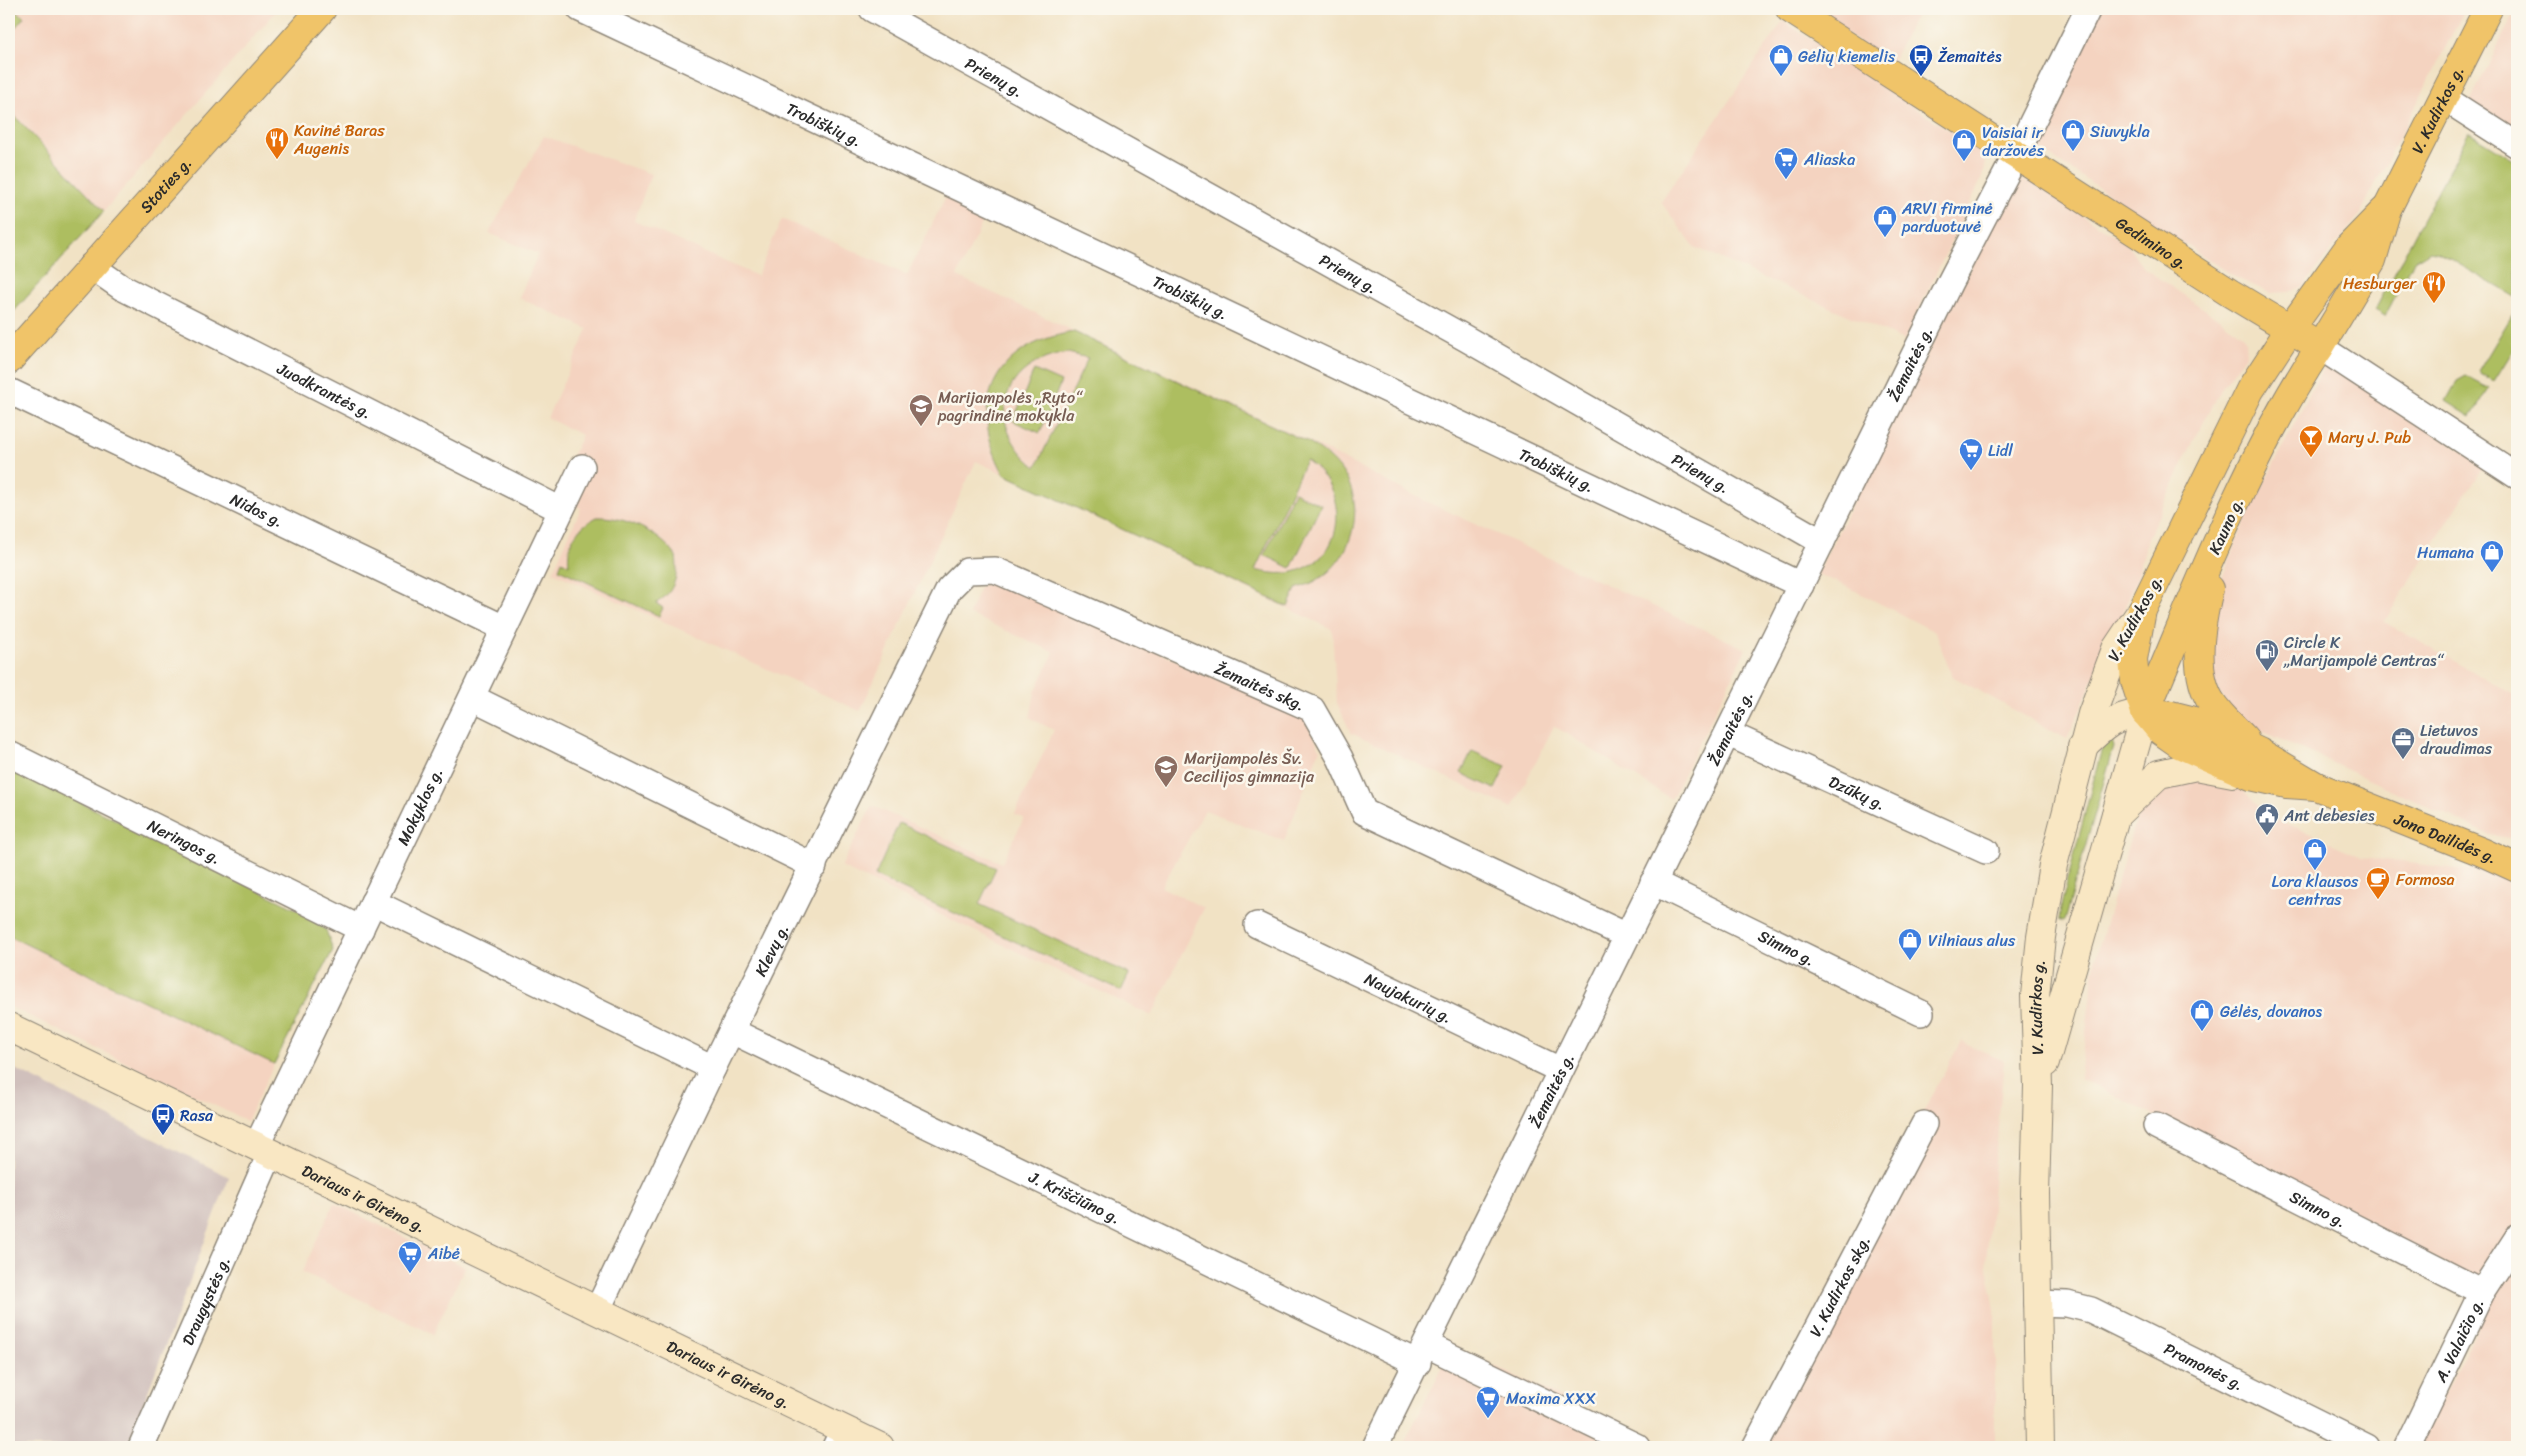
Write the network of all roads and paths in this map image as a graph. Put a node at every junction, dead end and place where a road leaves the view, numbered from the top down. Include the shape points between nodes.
1 (322, 9) edge
2 (580, 9) edge
3 (872, 9) edge
4 (1790, 9) edge
5 (2088, 9) edge
6 (2488, 9) edge
7 (2444, 98) junction
8 (2517, 145) edge
9 (2016, 155) junction
10 (2387, 208) junction
11 (91, 266) junction
12 (2290, 329) junction
13 (2320, 347) junction
14 (9, 360) edge
15 (9, 391) edge
16 (582, 467) dead end
17 (2517, 476) edge
18 (561, 510) junction
19 (2221, 534) junction
20 (1822, 542) junction
21 (1801, 585) junction
22 (949, 589) joint
23 (2142, 610) junction
24 (504, 628) junction
25 (473, 698) junction
26 (2144, 712) junction
27 (1729, 734) junction
28 (2082, 747) junction
29 (9, 754) edge
30 (2255, 764) junction
31 (2114, 818) junction
32 (1986, 851) dead end
33 (814, 866) junction
34 (2517, 868) edge
35 (1653, 882) junction
36 (373, 902) junction
37 (1257, 925) dead end
38 (360, 928) junction
39 (1627, 936) junction
40 (1921, 1013) dead end
41 (9, 1027) edge
42 (732, 1031) junction
43 (714, 1068) junction
44 (1560, 1070) junction
45 (2038, 1086) junction
46 (1924, 1124) dead end
47 (2156, 1126) dead end
48 (263, 1150) junction
49 (2517, 1238) edge
50 (2482, 1292) junction
51 (2036, 1303) junction
52 (598, 1312) junction
53 (1422, 1354) junction
54 (839, 1439) edge
55 (141, 1447) edge
56 (880, 1447) edge
57 (1375, 1447) edge
58 (1638, 1447) edge
59 (1755, 1447) edge
60 (2040, 1447) edge
61 (2368, 1447) edge
62 (2407, 1447) edge

1 - 11 main road, Stoties g.
2 - 21 street, Trobiškių g.
3 - 20 street, Prienų g. via 1473,343
4 - 9 main road, Gedimino g.
5 - 9 street, Žemaitės g.
6 - 7 main road, V. Kudirkos g.
7 - 8 street
7 - 10 main road, V. Kudirkos g.
9 - 12 main road, Gedimino g.
9 - 20 street, Žemaitės g. via 1981,218
10 - 12 main road, V. Kudirkos g. via 2349,247
10 - 13 main road, V. Kudirkos g. via 2372,260
11 - 14 main road, Stoties g.
11 - 18 street, Juodkrantės g. via 121,288
12 - 13 main road, Gedimino g.
12 - 23 main road, V. Kudirkos g. via 2250,390
13 - 17 street, Gedimino g.
13 - 19 main road, Kauno g. via 2294,386
15 - 24 street, Nidos g.
16 - 18 street, Mokyklos g.
18 - 24 street, Mokyklos g.
19 - 26 main road, Kauno g.
19 - 30 main road via 2204,612 2200,650 2202,677 2210,700
20 - 21 street, Žemaitės g.
21 - 27 street, Žemaitės g.
22 - 33 street, Klevų g.
22 - 39 street, Žemaitės skg. via 966,571 995,570 1312,709 1340,758 1364,812
23 - 26 main road via 2133,659 2135,681
23 - 28 main road, V. Kudirkos g. via 2116,649
24 - 25 street, Mokyklos g.
25 - 33 street
25 - 36 street, Mokyklos g.
26 - 28 main road via 2121,716 2106,724
26 - 30 main road via 2171,714 2191,720
26 - 31 main road, V. Kudirkos g.
27 - 32 street, Dzūkų g.
27 - 35 street, Žemaitės g.
28 - 45 main road, V. Kudirkos g. via 2053,865 2041,937 2035,996
29 - 38 street, Neringos g.
30 - 31 main road via 2196,766 2159,774
30 - 34 main road, Jono Dailidės g.
31 - 45 main road, V. Kudirkos g.
33 - 42 street, Klevų g.
35 - 39 street, Žemaitės g.
35 - 40 street, Simno g.
36 - 38 street, Mokyklos g.
36 - 43 street
37 - 44 street, Naujakurių g.
38 - 48 street, Mokyklos g.
39 - 44 street, Žemaitės g.
41 - 48 main road, Dariaus ir Girėno g.
42 - 43 street, Klevų g.
42 - 53 street, J. Kriščiūno g.
43 - 52 street, Klevų g.
44 - 53 street, Žemaitės g.
45 - 51 main road, V. Kudirkos g.
46 - 59 street, V. Kudirkos skg.
47 - 50 street, Simno g.
48 - 52 main road, Dariaus ir Girėno g.
48 - 55 street, Draugystės g.
49 - 50 street, A. Valaičio g.
50 - 62 street, A. Valaičio g.
51 - 60 main road, V. Kudirkos g.
51 - 61 street, Pramonės g. via 2067,1304 2091,1310
52 - 54 main road, Dariaus ir Girėno g.
53 - 57 street, Žemaitės g.
53 - 58 street
54 - 56 main road, Dariaus ir Girėno g.

